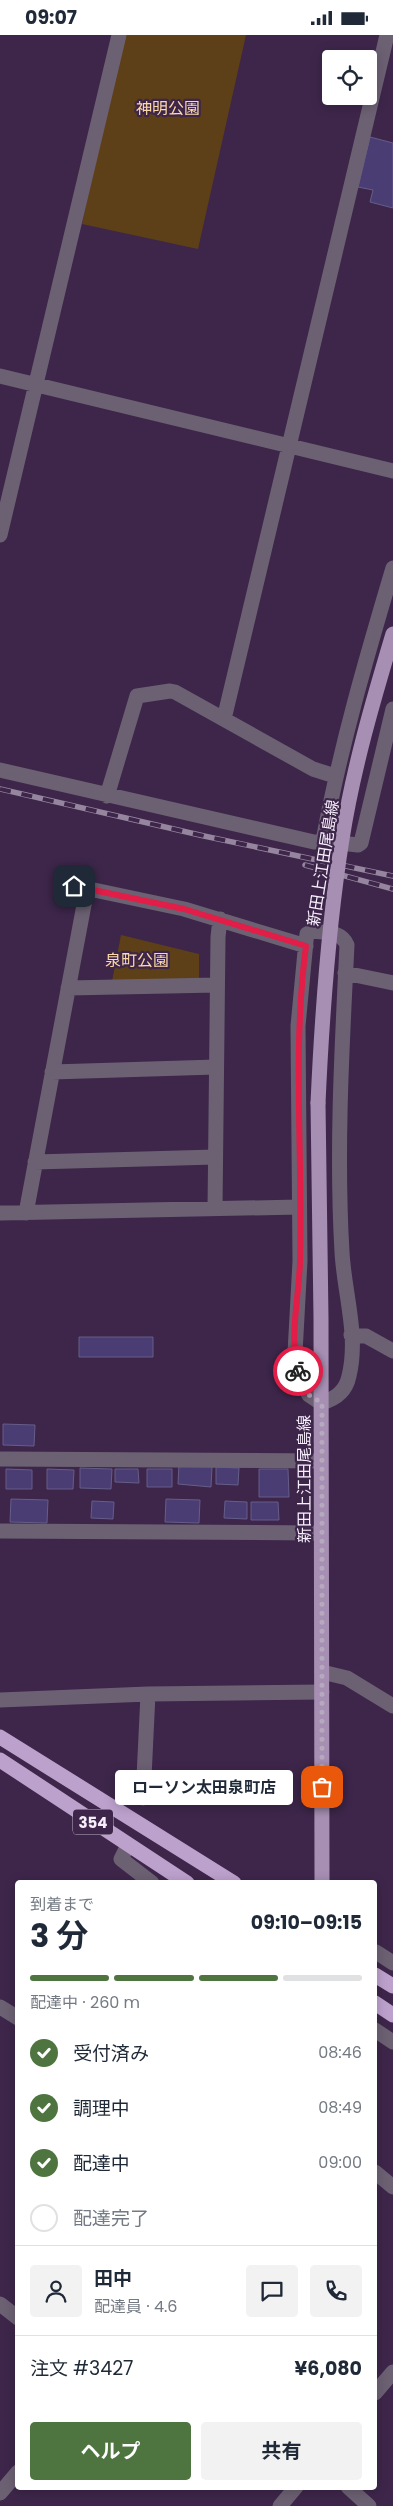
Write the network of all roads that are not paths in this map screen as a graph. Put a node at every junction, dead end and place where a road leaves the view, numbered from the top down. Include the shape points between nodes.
1 (119, 35) edge
2 (387, 35) edge
3 (0, 376) edge
4 (36, 384) junction
5 (290, 446) junction
6 (393, 471) edge
7 (0, 535) edge
8 (393, 568) edge
9 (393, 634) edge
10 (364, 666) junction
11 (393, 675) edge
12 (393, 709) edge
13 (224, 719) junction
14 (0, 770) edge
15 (335, 776) junction
16 (107, 796) junction
17 (323, 841) junction
18 (60, 883) dead end
19 (87, 889) junction
20 (220, 919) junction
21 (306, 946) junction
22 (345, 973) junction
23 (393, 983) edge
24 (217, 985) junction
25 (68, 988) junction
26 (216, 1067) junction
27 (52, 1072) junction
28 (214, 1157) junction
29 (35, 1161) junction
30 (299, 1207) junction
31 (215, 1209) junction
32 (0, 1213) edge
33 (26, 1213) junction
34 (352, 1335) junction
35 (393, 1351) edge
36 (322, 1403) junction
37 (0, 1459) edge
38 (320, 1461) junction
39 (0, 1531) edge
40 (320, 1533) junction
41 (322, 1672) junction
42 (322, 1692) junction
43 (148, 1694) junction
44 (0, 1700) edge
45 (393, 1706) edge
46 (0, 1737) edge
47 (0, 1759) edge
48 (142, 1798) dead end
49 (128, 1845) junction
50 (148, 1880) edge
51 (182, 1880) edge
52 (229, 1880) edge
53 (322, 1880) edge
54 (377, 1952) edge
55 (393, 1963) edge
56 (377, 1976) edge
57 (393, 1987) edge
58 (377, 2004) edge
59 (1, 2010) edge
60 (393, 2015) edge
61 (15, 2017) edge
62 (377, 2031) edge
63 (393, 2041) edge
64 (377, 2174) edge
65 (393, 2187) edge
66 (0, 2304) edge
67 (15, 2315) edge
68 (393, 2373) edge
69 (377, 2391) edge
70 (15, 2476) edge
71 (293, 2490) edge
72 (351, 2490) edge
73 (0, 2493) edge
74 (280, 2506) edge
75 (369, 2506) edge

1 - 4 street
2 - 5 street
3 - 4 street
4 - 5 street
4 - 7 street
5 - 6 street
5 - 13 street
8 - 10 street
9 - 36 main road, 新田上江田尾島線, bridge via 367,726 342,839 326,965 318,1103
10 - 11 street
10 - 15 street
12 - 17 street via 361,843
13 - 15 street via 313,769
13 - 16 street via 176,692 137,696
14 - 16 street
15 - 17 street
16 - 17 street via 314,842
18 - 19 street
19 - 20 street
19 - 25 street
20 - 21 street
20 - 24 street
21 - 22 street via 307,935 313,931 344,938 347,945
21 - 30 street via 298,1026
22 - 23 street
22 - 34 street via 341,1065 342,1252
24 - 25 street
24 - 26 street
25 - 27 street
26 - 27 street
26 - 28 street
27 - 29 street
28 - 29 street
28 - 31 street
29 - 33 street
30 - 31 street
30 - 36 street via 295,1353 299,1377 309,1395
31 - 33 street
32 - 33 street
34 - 35 street via 366,1336
34 - 36 street via 352,1360 345,1386 332,1400
36 - 38 main road, 新田上江田尾島線
37 - 38 street
38 - 40 main road, 新田上江田尾島線
39 - 40 street
40 - 41 main road, 新田上江田尾島線
41 - 42 main road, 新田上江田尾島線
41 - 45 street via 347,1678
42 - 43 street
42 - 53 main road, 新田上江田尾島線
43 - 44 street
43 - 48 street
46 - 52 highway, 354
47 - 49 highway, 354
49 - 50 street via 121,1859
49 - 51 highway, 354
54 - 55 street
56 - 57 highway
58 - 60 highway
59 - 61 street
62 - 63 street
64 - 65 street
66 - 67 street
68 - 69 street
70 - 73 street
71 - 74 street
72 - 75 street

